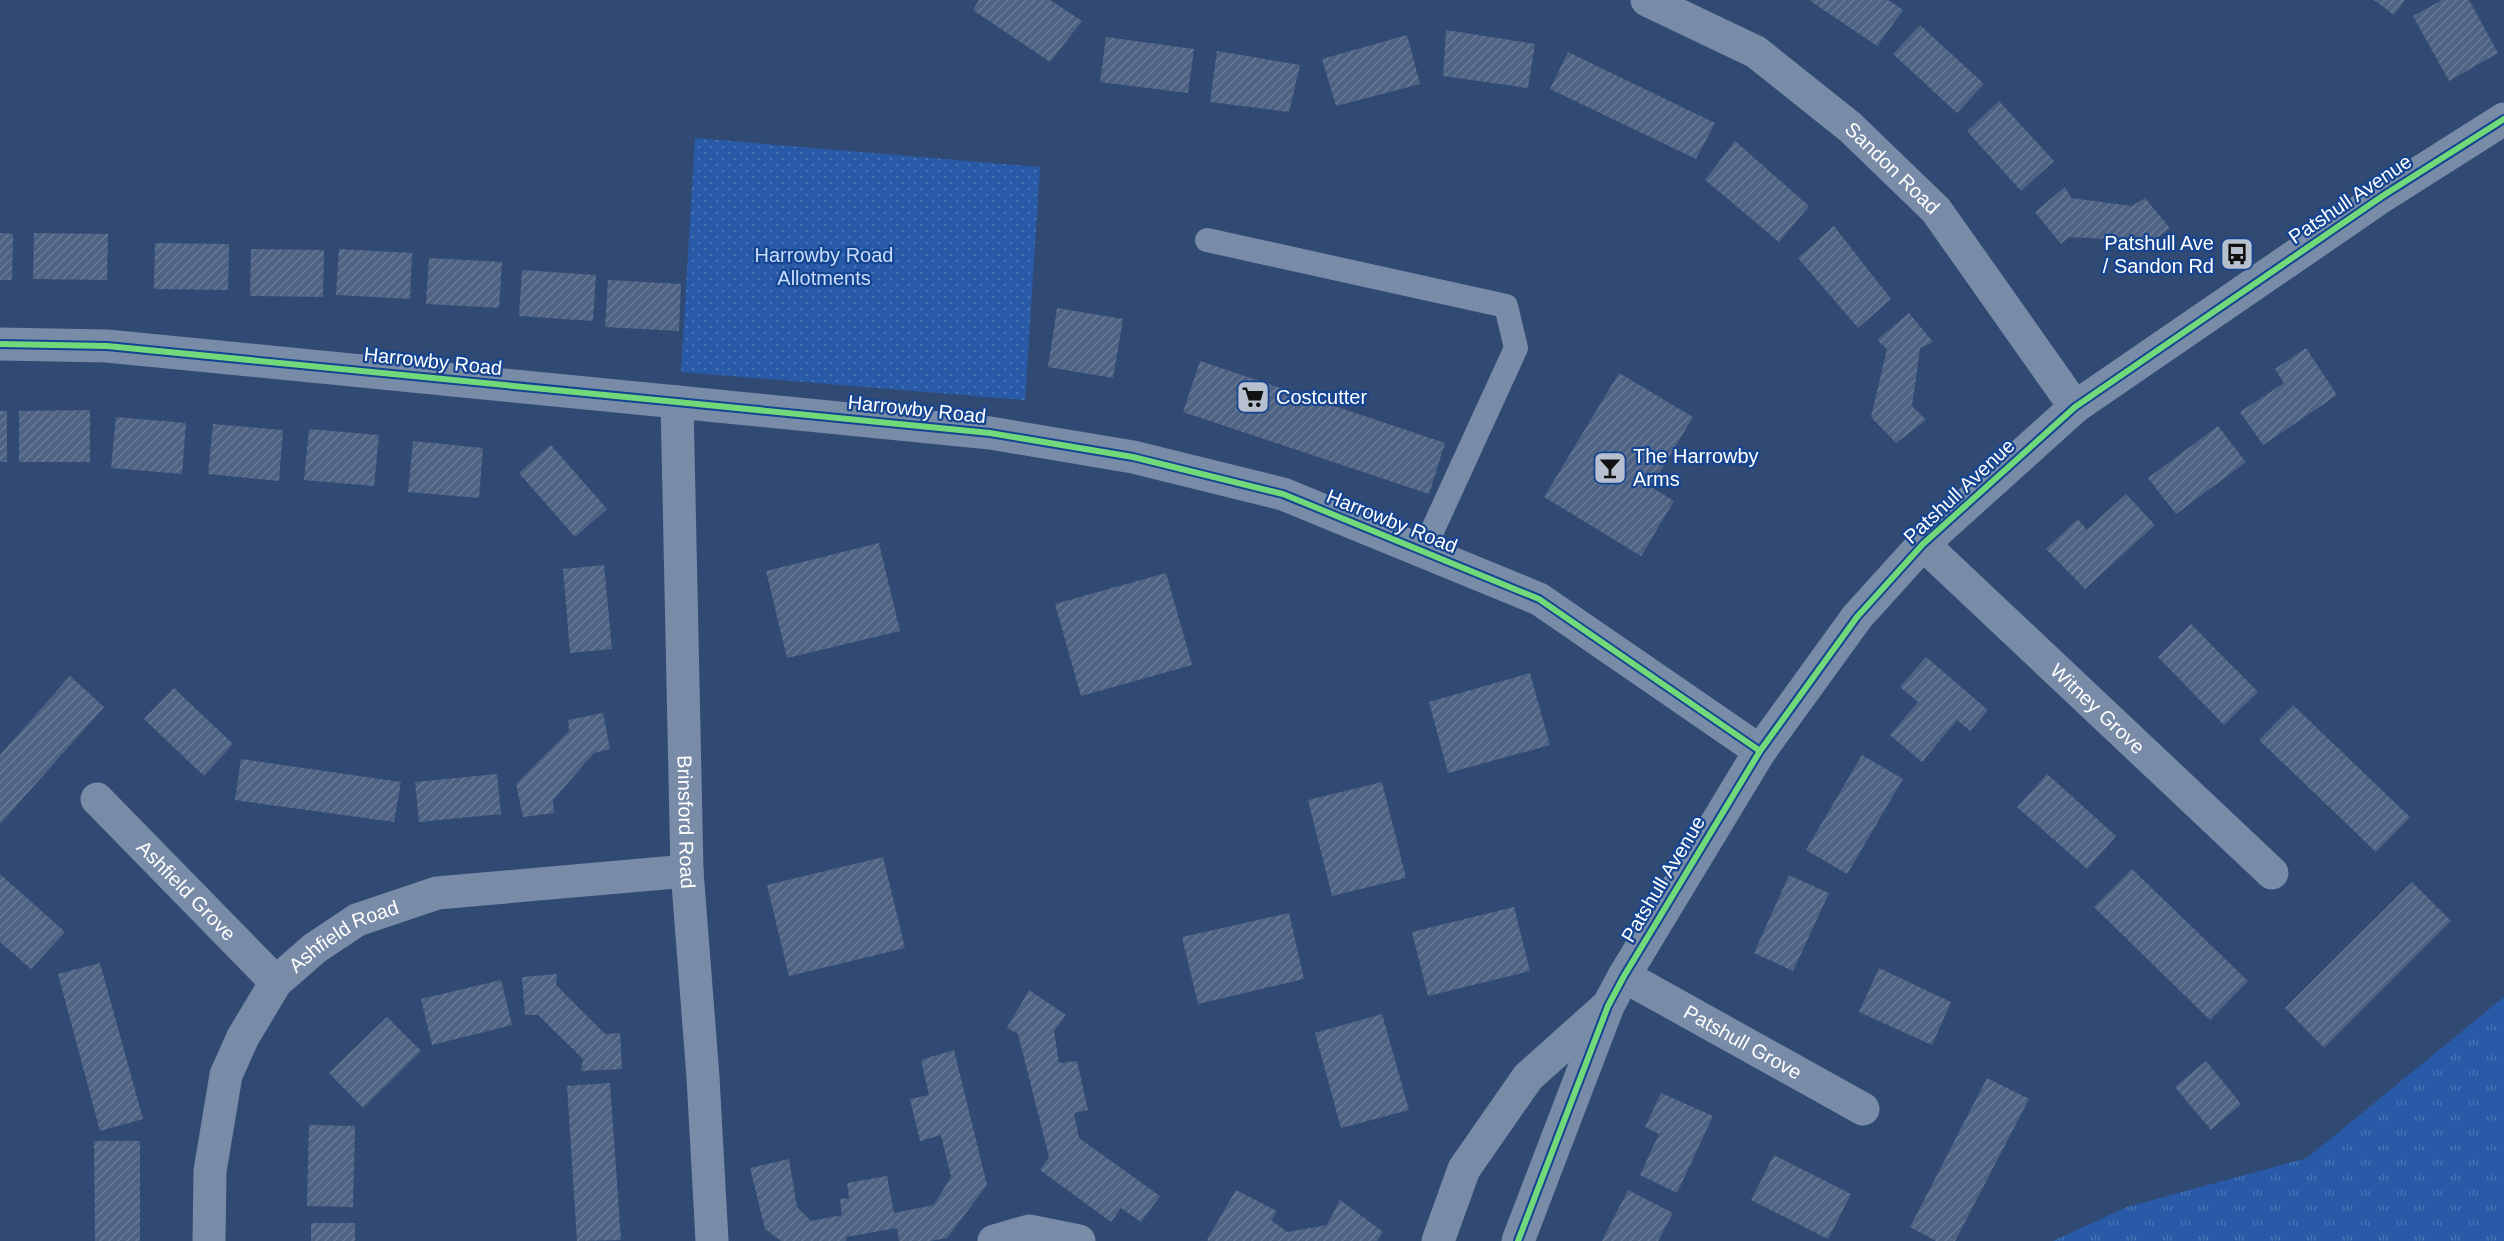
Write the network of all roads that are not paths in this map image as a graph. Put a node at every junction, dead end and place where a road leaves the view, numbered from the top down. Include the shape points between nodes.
1 (1647, 0) edge
2 (2504, 119) edge
3 (1207, 240) dead end
4 (0, 344) edge
5 (677, 402) junction
6 (2075, 407) junction
7 (1923, 544) junction
8 (1423, 551) junction
9 (1760, 751) junction
10 (97, 799) dead end
11 (687, 871) junction
12 (2272, 873) dead end
13 (1624, 976) junction
14 (276, 982) junction
15 (1608, 1006) junction
16 (1863, 1109) dead end
17 (208, 1241) edge
18 (712, 1241) edge
19 (994, 1241) edge
20 (1079, 1241) edge
21 (1438, 1241) edge
22 (1518, 1241) edge

1 - 6 street, Sandon Road via 1756,52 1850,127 1936,210
2 - 6 street, Patshull Avenue via 2384,195
3 - 8 lane via 1506,306 1516,348
4 - 5 street, Harrowby Road via 107,346
5 - 8 street, Harrowby Road via 990,433 1133,457 1283,494
5 - 11 street, Brinsford Road
6 - 7 street, Patshull Avenue
7 - 9 street, Patshull Avenue via 1857,617
7 - 12 street, Witney Grove
8 - 9 street, Harrowby Road via 1539,599
9 - 13 street, Patshull Avenue
10 - 14 street, Ashfield Grove
11 - 14 street, Ashfield Road via 437,894 357,920 315,948
11 - 18 street, Brinsford Road
13 - 15 street, Patshull Avenue
13 - 16 street, Patshull Grove
14 - 17 street, Ashfield Road via 243,1037 226,1075 210,1172
15 - 21 street, Patshull Avenue via 1528,1077 1464,1169
15 - 22 street, Patshull Avenue
19 - 20 street via 1029,1231

